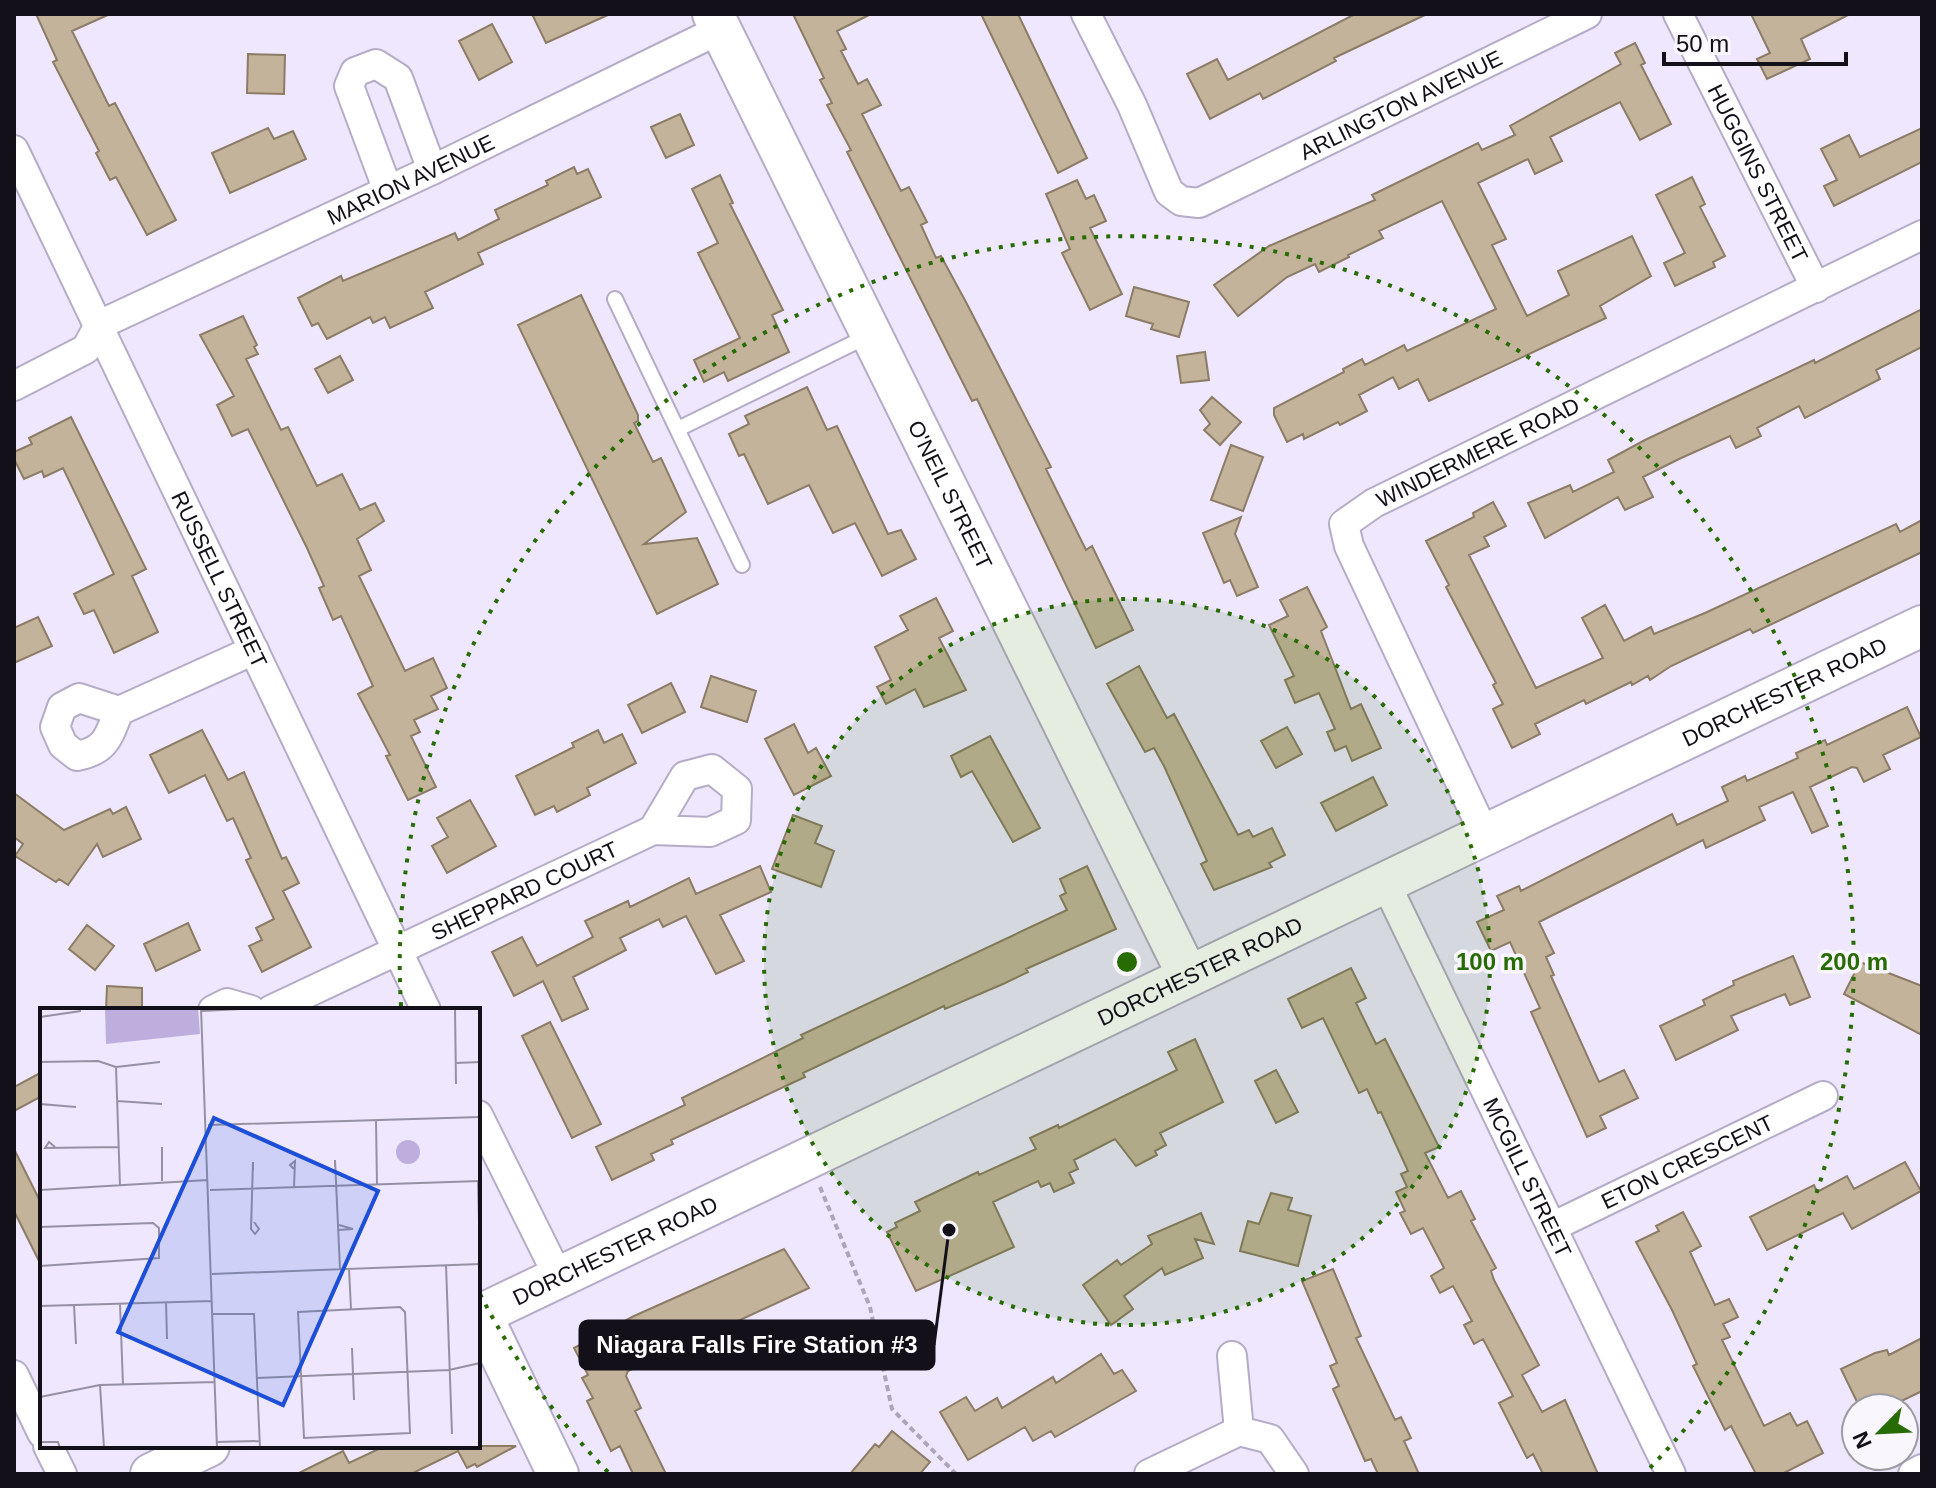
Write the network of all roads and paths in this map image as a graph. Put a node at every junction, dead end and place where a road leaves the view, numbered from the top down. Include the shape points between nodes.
1 (1086, 14) edge
2 (1587, 14) edge
3 (1678, 14) edge
4 (717, 22) edge
5 (14, 150) edge
6 (432, 170) junction
7 (387, 188) junction
8 (1922, 235) edge
9 (1816, 288) junction
10 (615, 299) dead end
11 (99, 325) junction
12 (870, 335) junction
13 (14, 386) edge
14 (680, 428) junction
15 (742, 565) dead end
16 (1922, 626) edge
17 (254, 650) junction
18 (119, 711) dead end
19 (653, 830) dead end
20 (1485, 835) junction
21 (1385, 882) junction
22 (397, 953) junction
23 (1188, 976) junction
24 (217, 1008) edge
25 (244, 1008) edge
26 (275, 1008) edge
27 (425, 1008) edge
28 (1823, 1096) dead end
29 (480, 1119) edge
30 (808, 1159) junction
31 (1552, 1227) junction
32 (559, 1278) junction
33 (480, 1315) edge
34 (1232, 1356) dead end
35 (14, 1375) edge
36 (40, 1429) edge
37 (1239, 1431) junction
38 (49, 1448) edge
39 (205, 1448) edge
40 (1922, 1469) edge
41 (62, 1474) edge
42 (151, 1474) edge
43 (558, 1474) edge
44 (956, 1474) edge
45 (1149, 1474) edge
46 (1294, 1474) edge
47 (1671, 1474) edge
48 (1913, 1474) edge

1 - 2 street, ARLINGTON AVENUE via 1169,192 1181,201 1199,203
3 - 9 street, HUGGINS STREET
4 - 6 street, MARION AVENUE
4 - 12 main road, O'NEIL STREET
5 - 11 street, RUSSELL STREET
6 - 7 street, MARION AVENUE
6 - 7 street via 398,78 376,64 355,72 349,86
7 - 11 street, MARION AVENUE
8 - 9 street, WINDERMERE ROAD
9 - 20 street, WINDERMERE ROAD via 1374,503 1344,524 1349,546
10 - 14 lane
11 - 13 street via 86,349
11 - 17 street, RUSSELL STREET
12 - 14 lane
12 - 23 main road, O'NEIL STREET
14 - 15 lane
16 - 20 main road, DORCHESTER ROAD
17 - 18 street
17 - 22 street, RUSSELL STREET
19 - 22 street, SHEPPARD COURT
20 - 21 main road, DORCHESTER ROAD
21 - 23 main road, DORCHESTER ROAD
21 - 31 street, MCGILL STREET
22 - 26 street, SHEPPARD COURT
22 - 27 street, RUSSELL STREET
23 - 30 main road, DORCHESTER ROAD
24 - 25 street via 227,1003
28 - 31 street, ETON CRESCENT
29 - 32 street
30 - 32 main road, DORCHESTER ROAD
30 - 44 path via 870,1307 892,1409
31 - 47 street, MCGILL STREET
32 - 33 main road, DORCHESTER ROAD
33 - 43 main road
34 - 37 street
35 - 36 street
37 - 45 street
37 - 46 street via 1270,1439
38 - 41 street
39 - 42 main road
40 - 48 street

